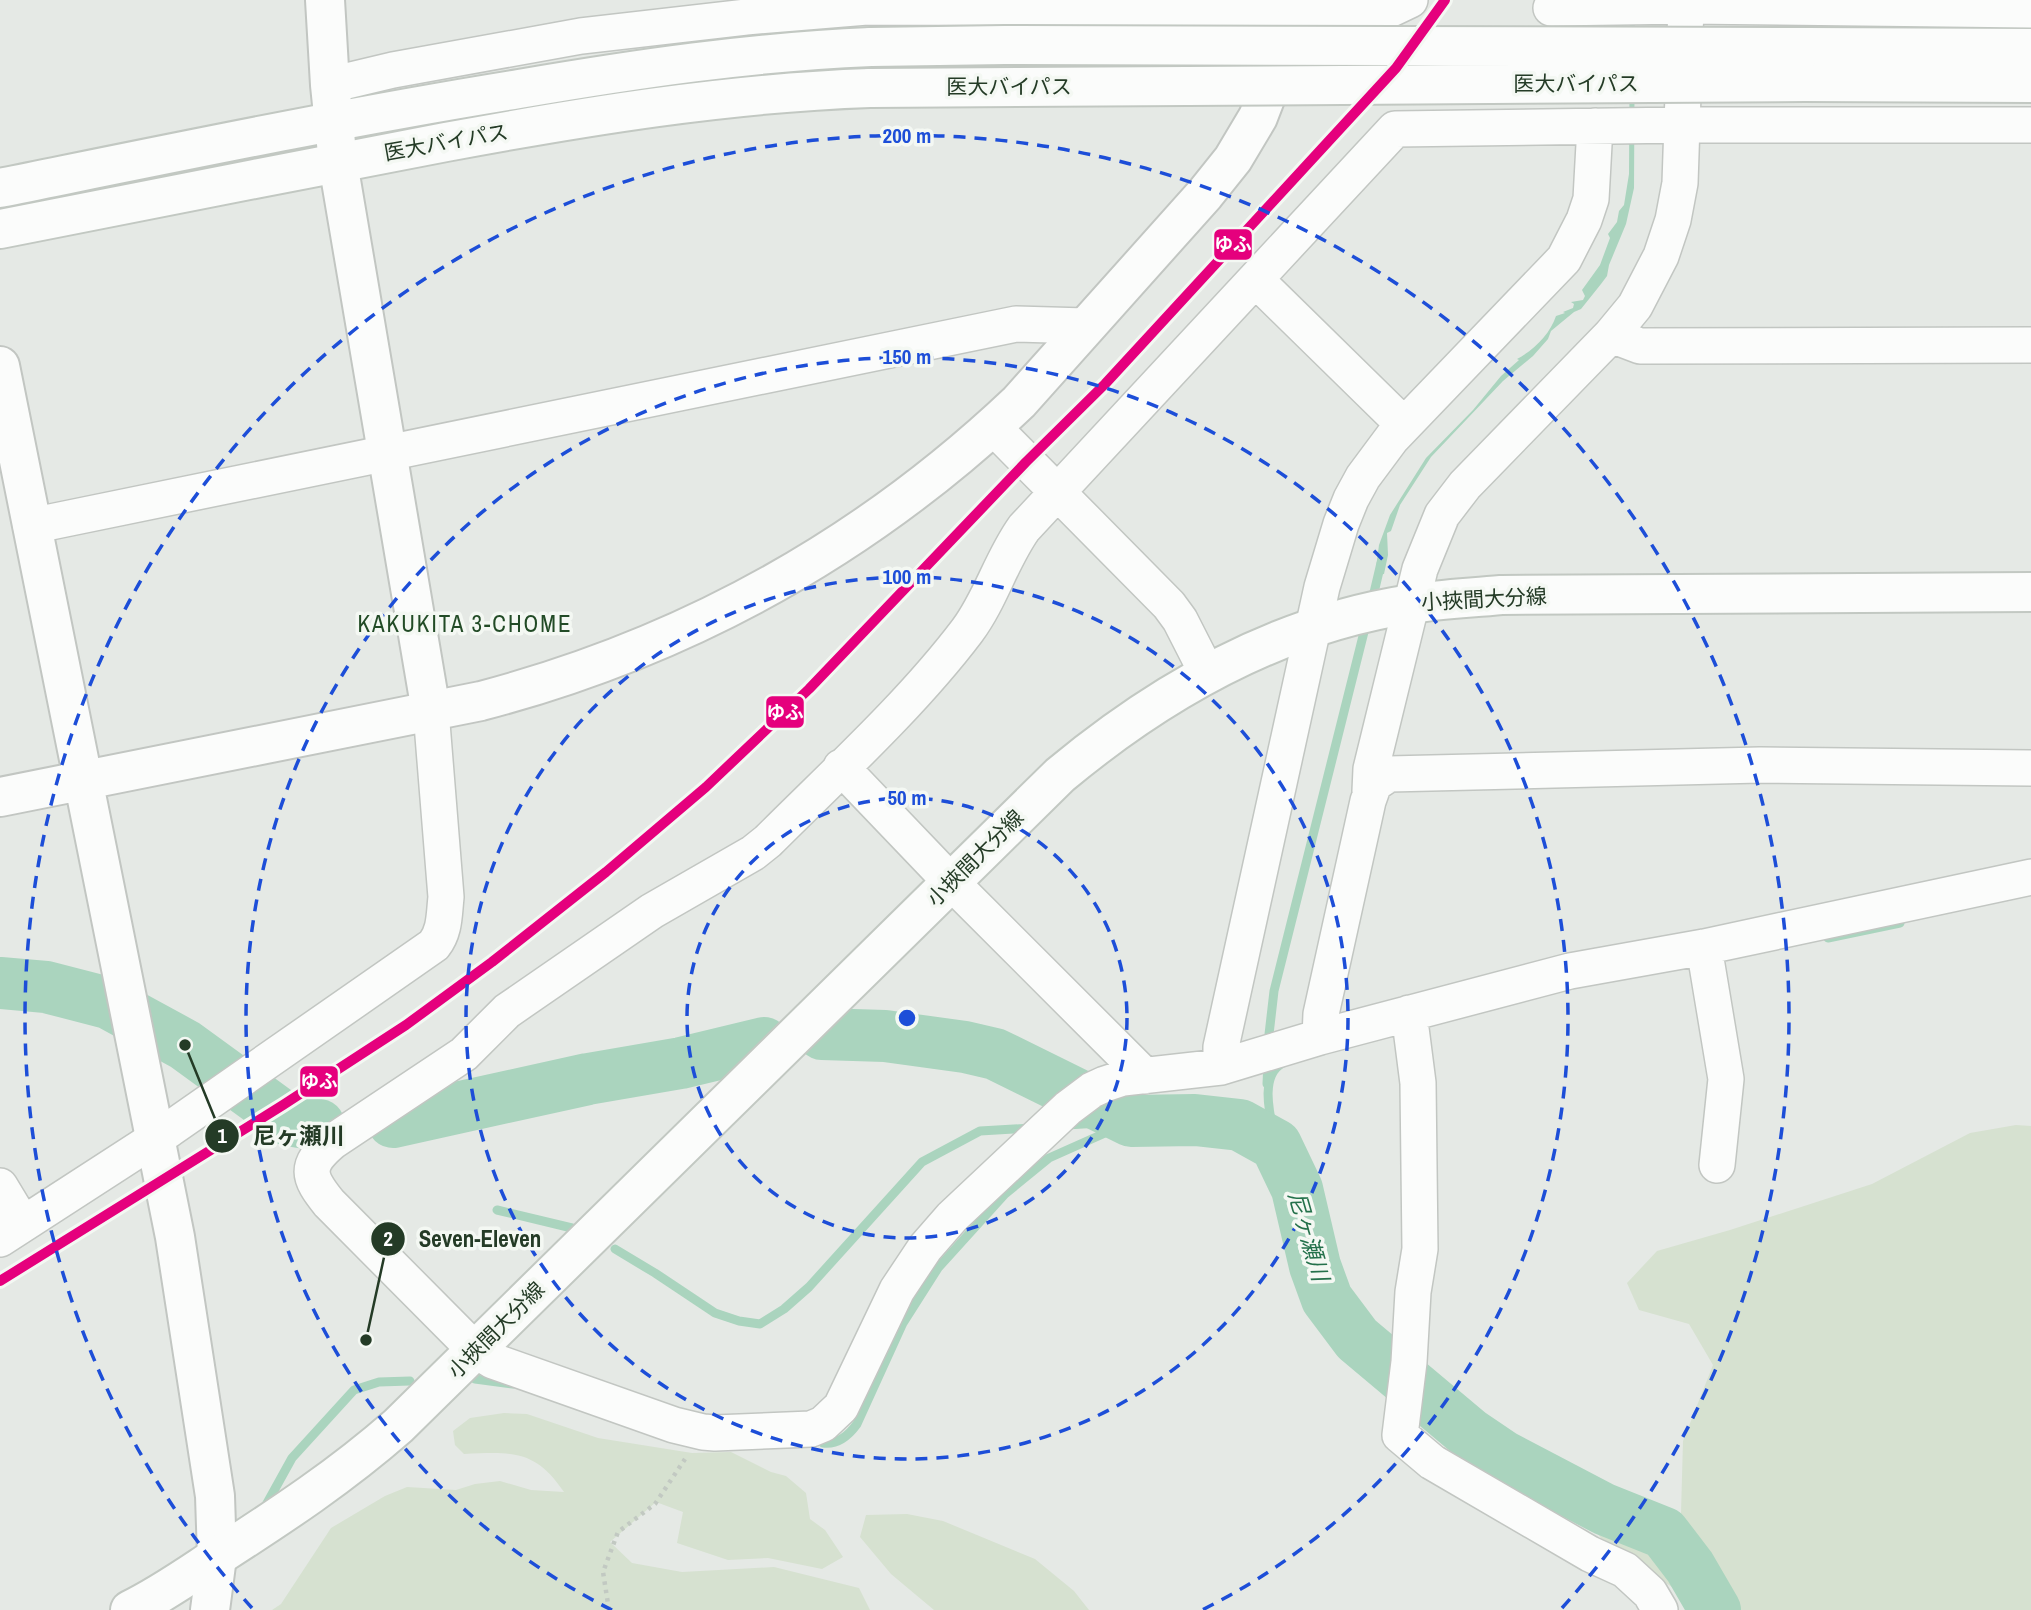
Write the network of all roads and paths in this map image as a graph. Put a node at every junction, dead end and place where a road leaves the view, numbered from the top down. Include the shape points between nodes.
1 (325, 0) edge
2 (1410, 0) edge
3 (1049, 3) edge
4 (1686, 3) edge
5 (1302, 5) edge
6 (1551, 8) dead end
7 (2031, 10) edge
8 (2031, 48) edge
9 (1805, 64) junction
10 (2031, 83) edge
11 (332, 103) junction
12 (1683, 125) junction
13 (2031, 125) edge
14 (1595, 126) junction
15 (338, 163) junction
16 (0, 188) edge
17 (0, 229) edge
18 (1256, 280) junction
19 (1086, 327) junction
20 (1611, 335) junction
21 (2031, 345) edge
22 (0, 366) edge
23 (1404, 425) junction
24 (992, 426) junction
25 (389, 453) junction
26 (1059, 492) junction
27 (32, 526) junction
28 (2031, 592) edge
29 (1384, 609) junction
30 (1313, 628) junction
31 (1207, 673) junction
32 (431, 711) junction
33 (841, 767) junction
34 (2031, 768) edge
35 (83, 781) junction
36 (1370, 791) junction
37 (0, 797) edge
38 (2031, 877) edge
39 (951, 881) junction
40 (1704, 947) junction
41 (1409, 1013) junction
42 (1320, 1037) junction
43 (1234, 1063) junction
44 (1145, 1076) junction
45 (155, 1139) junction
46 (1717, 1166) dead end
47 (0, 1186) edge
48 (12, 1231) edge
49 (475, 1350) junction
50 (703, 1432) junction
51 (217, 1557) junction
52 (130, 1610) edge
53 (211, 1610) edge
54 (609, 1610) edge
55 (1660, 1610) edge

1 - 11 main road
2 - 5 street via 1387,11
3 - 5 street
3 - 11 street via 867,7 550,41 393,70
4 - 6 street
4 - 7 street
4 - 12 street
5 - 19 main road via 1258,117 1233,159
8 - 9 main road, 医大バイパス
9 - 10 main road, 医大バイパス
9 - 11 main road, 医大バイパス, bridge via 992,45 871,47 660,65
9 - 15 main road, 医大バイパス, bridge via 807,90 720,98 519,129
11 - 15 main road
11 - 16 main road, 医大バイパス
12 - 13 street
12 - 14 street
12 - 20 street via 1677,202 1661,256 1635,306
14 - 18 street via 1395,129
14 - 23 street via 1591,199 1564,259
15 - 17 main road, 医大バイパス
15 - 25 main road
18 - 23 street
18 - 26 street
19 - 24 main road
19 - 25 street via 1016,324
20 - 21 street via 1640,346
20 - 29 street via 1452,500 1427,548
22 - 27 main road
23 - 30 street via 1351,499
24 - 26 street
24 - 32 main road via 852,536 711,618 576,674
25 - 27 street
25 - 32 main road
26 - 31 street via 1168,605
26 - 33 street via 1014,541 981,610 964,634
27 - 35 main road
28 - 29 main road, 小挾間大分線 via 1501,595
29 - 30 main road, 小挾間大分線
29 - 36 street
30 - 31 main road, 小挾間大分線
30 - 43 street via 1221,1047
31 - 39 main road, 小挾間大分線 via 1098,743
32 - 35 main road
32 - 45 street via 446,897 440,937 425,953
33 - 39 street
33 - 49 street via 760,847 652,911 507,1011 464,1054 332,1142 314,1160 312,1177 329,1203
34 - 36 street via 1760,765 1396,772 1381,777
35 - 37 main road
35 - 45 main road
36 - 42 street via 1321,1014
38 - 40 street
39 - 44 street
39 - 49 main road, 小挾間大分線
40 - 41 street via 1570,971
40 - 46 street via 1726,1079
41 - 42 street
41 - 55 street via 1418,1083 1421,1209 1399,1435 1432,1462 1625,1570 1650,1593
42 - 43 street
43 - 44 street
44 - 50 street via 1123,1078 1092,1090 952,1217 905,1275 847,1397 832,1417 798,1430
45 - 48 street
45 - 51 main road via 209,1448
47 - 48 street
49 - 50 street via 493,1361
49 - 51 main road, 小挾間大分線 via 359,1460
50 - 54 path via 655,1504 618,1532 603,1572
51 - 52 main road, 小挾間大分線
51 - 53 main road

